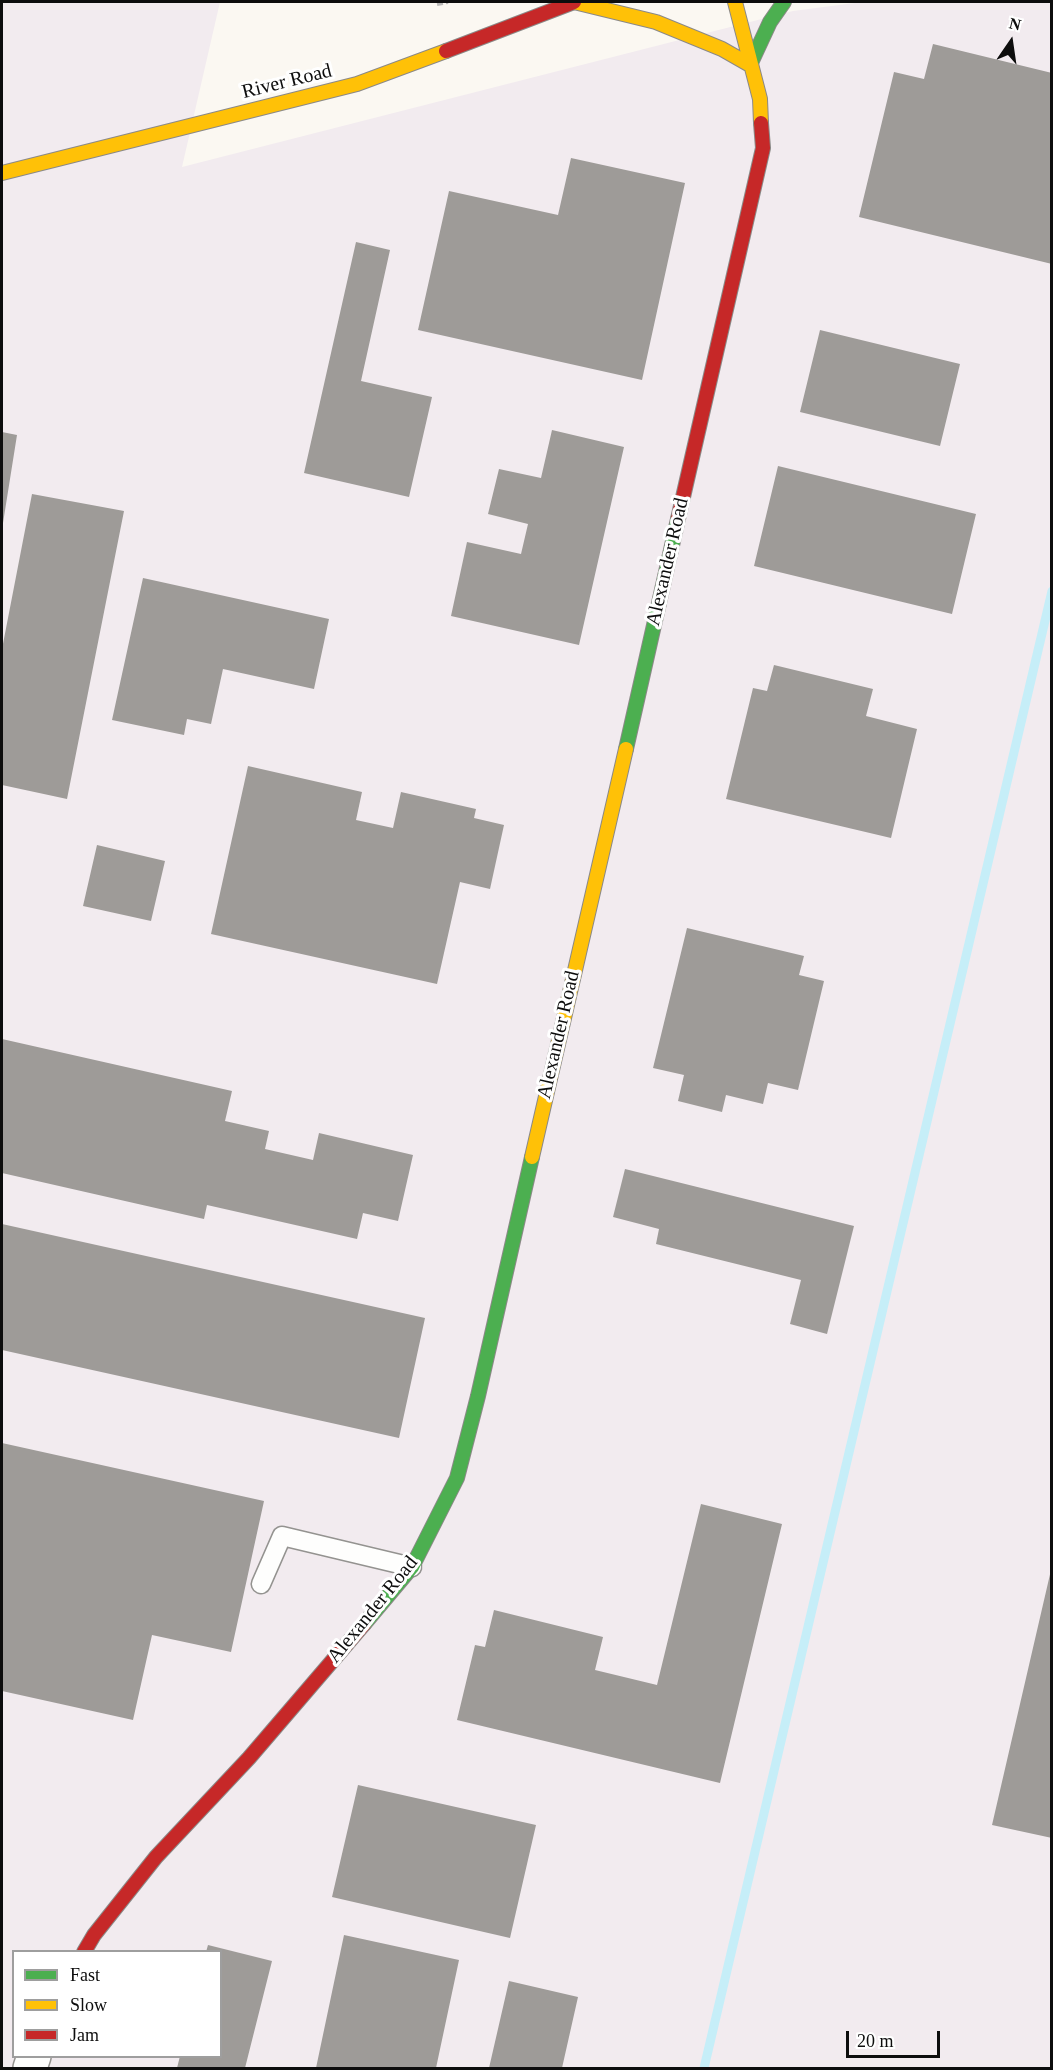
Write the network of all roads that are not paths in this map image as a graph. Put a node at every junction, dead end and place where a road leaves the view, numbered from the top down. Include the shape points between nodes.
1 (574, 2) edge
2 (735, 2) edge
3 (784, 2) edge
4 (750, 65) junction
5 (2, 173) edge
6 (412, 1567) junction
7 (261, 1584) dead end
8 (85, 1950) edge

1 - 4 street via 656,22
1 - 5 street, River Road via 357,84
2 - 4 street, Alexander Road
3 - 4 street
4 - 6 street, Alexander Road via 760,99 763,148 478,1396 457,1478
6 - 7 lane via 282,1536
6 - 8 street, Alexander Road via 256,1749 156,1857

